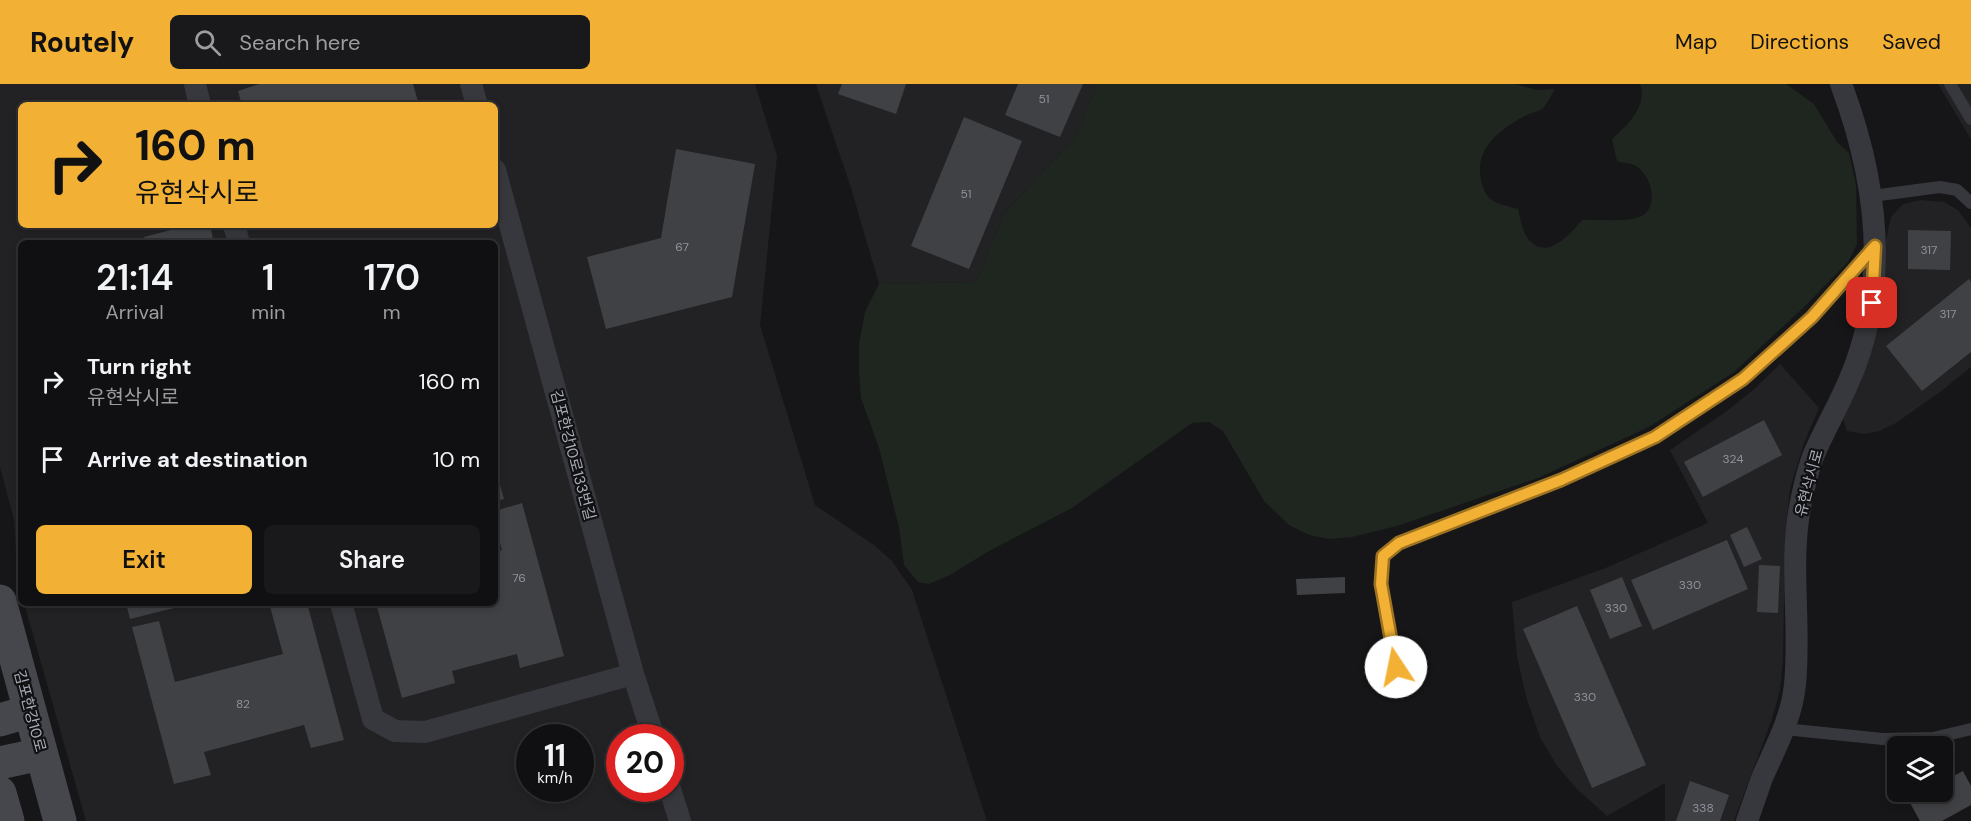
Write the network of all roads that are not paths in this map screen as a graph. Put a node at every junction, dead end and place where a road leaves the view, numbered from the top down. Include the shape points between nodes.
1 (195, 84) edge
2 (471, 84) edge
3 (1841, 84) edge
4 (1950, 84) edge
5 (199, 102) edge
6 (476, 102) edge
7 (1971, 119) edge
8 (498, 181) edge
9 (1872, 196) junction
10 (1971, 203) edge
11 (1875, 246) junction
12 (0, 601) edge
13 (341, 606) edge
14 (633, 674) junction
15 (1400, 690) dead end
16 (15, 716) edge
17 (649, 724) edge
18 (1784, 729) junction
19 (1971, 729) edge
20 (41, 754) junction
21 (0, 764) edge
22 (0, 793) edge
23 (674, 802) edge
24 (8, 821) edge
25 (60, 821) edge
26 (680, 821) edge
27 (1747, 821) edge

1 - 5 street
2 - 6 street
3 - 9 street, 유현삭시로 via 1855,123
4 - 7 lane
8 - 14 street, 김포한강10로133번길
9 - 10 lane via 1940,187 1957,190
9 - 11 street, 유현삭시로
11 - 15 lane via 1812,317 1743,379 1655,437 1561,480 1399,543 1383,556 1381,584
11 - 18 street, 유현삭시로 via 1870,319 1850,379 1812,459 1800,508 1795,686
12 - 16 street, 김포한강10로
13 - 14 street via 373,719 395,731 425,732
14 - 17 street, 김포한강10로133번길
16 - 20 street, 김포한강10로
18 - 19 lane via 1883,739 1933,738
18 - 27 street, 유현삭시로
20 - 21 street
20 - 25 street, 김포한강10로
22 - 24 street
23 - 26 street

